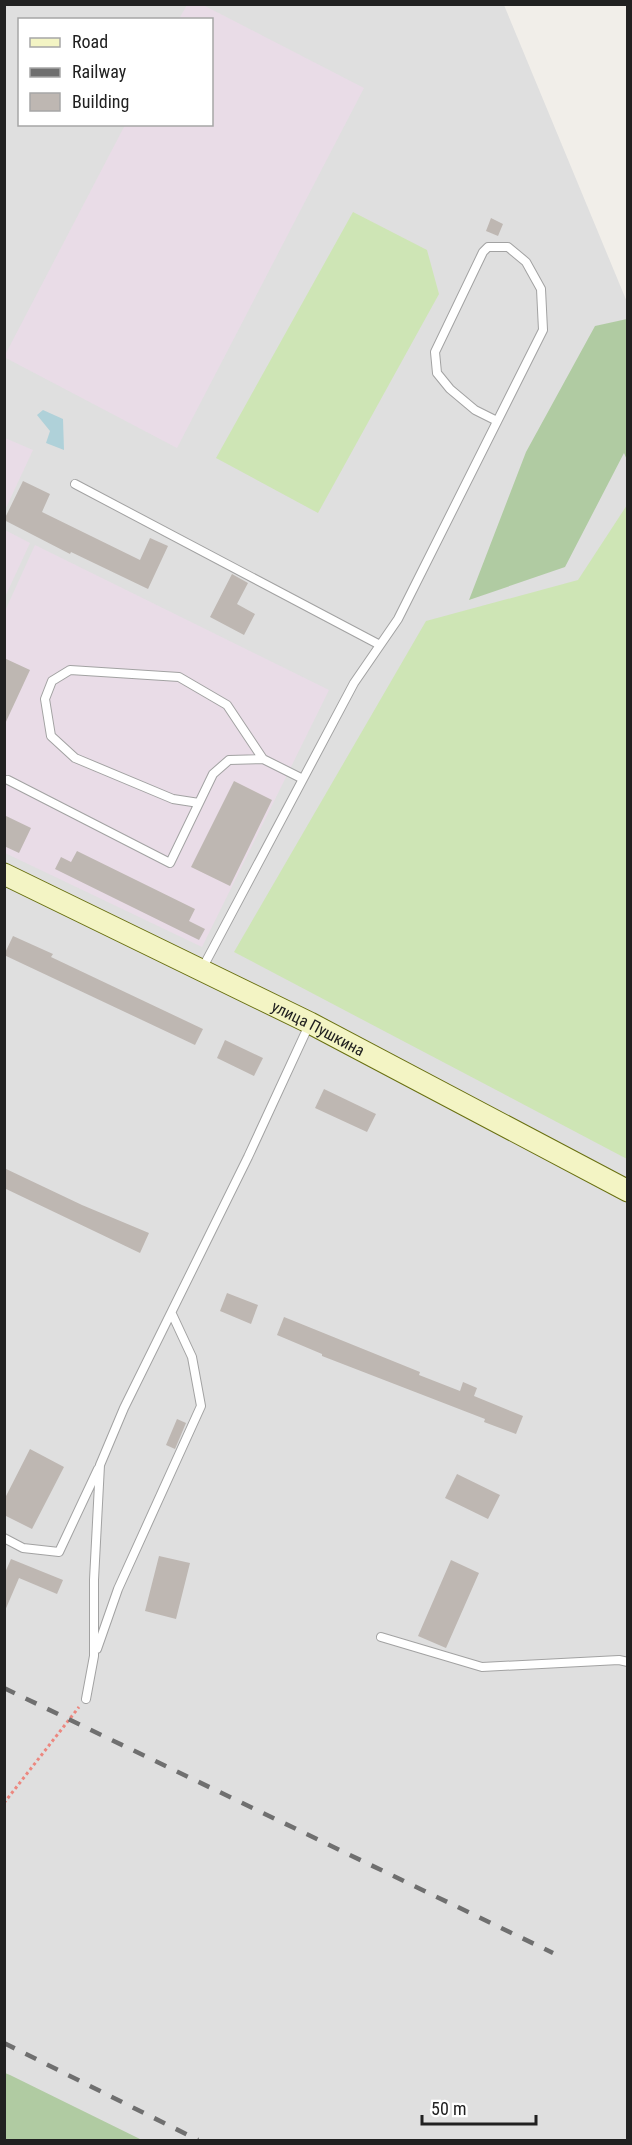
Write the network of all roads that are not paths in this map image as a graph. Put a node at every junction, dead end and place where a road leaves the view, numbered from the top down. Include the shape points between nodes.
1 (497, 421) junction
2 (75, 484) dead end
3 (380, 645) junction
4 (264, 759) junction
5 (301, 778) junction
6 (8, 780) dead end
7 (199, 803) junction
8 (4, 874) edge
9 (201, 970) junction
10 (310, 1023) junction
11 (627, 1191) edge
12 (172, 1314) junction
13 (100, 1465) junction
14 (4, 1538) edge
15 (381, 1637) dead end
16 (94, 1656) junction
17 (627, 1662) edge
18 (86, 1699) road end

1 - 1 lane via 543,330 541,290 526,262 508,247 488,247 483,252 435,352 437,372 450,389 475,410
1 - 3 lane via 399,618
2 - 3 lane
3 - 5 lane
4 - 5 lane
4 - 7 lane via 229,760 213,774
4 - 7 lane via 227,705 179,677 70,670 52,681 45,699 51,736 75,758 173,799
5 - 9 lane
6 - 7 lane via 171,863
8 - 9 main road, улица Пушкина
9 - 10 main road, улица Пушкина
10 - 11 main road, улица Пушкина
10 - 12 lane
12 - 13 lane
12 - 16 lane via 192,1357 201,1406 118,1589
13 - 14 lane via 59,1552 23,1548
13 - 16 lane
15 - 17 lane via 482,1667
16 - 18 lane

